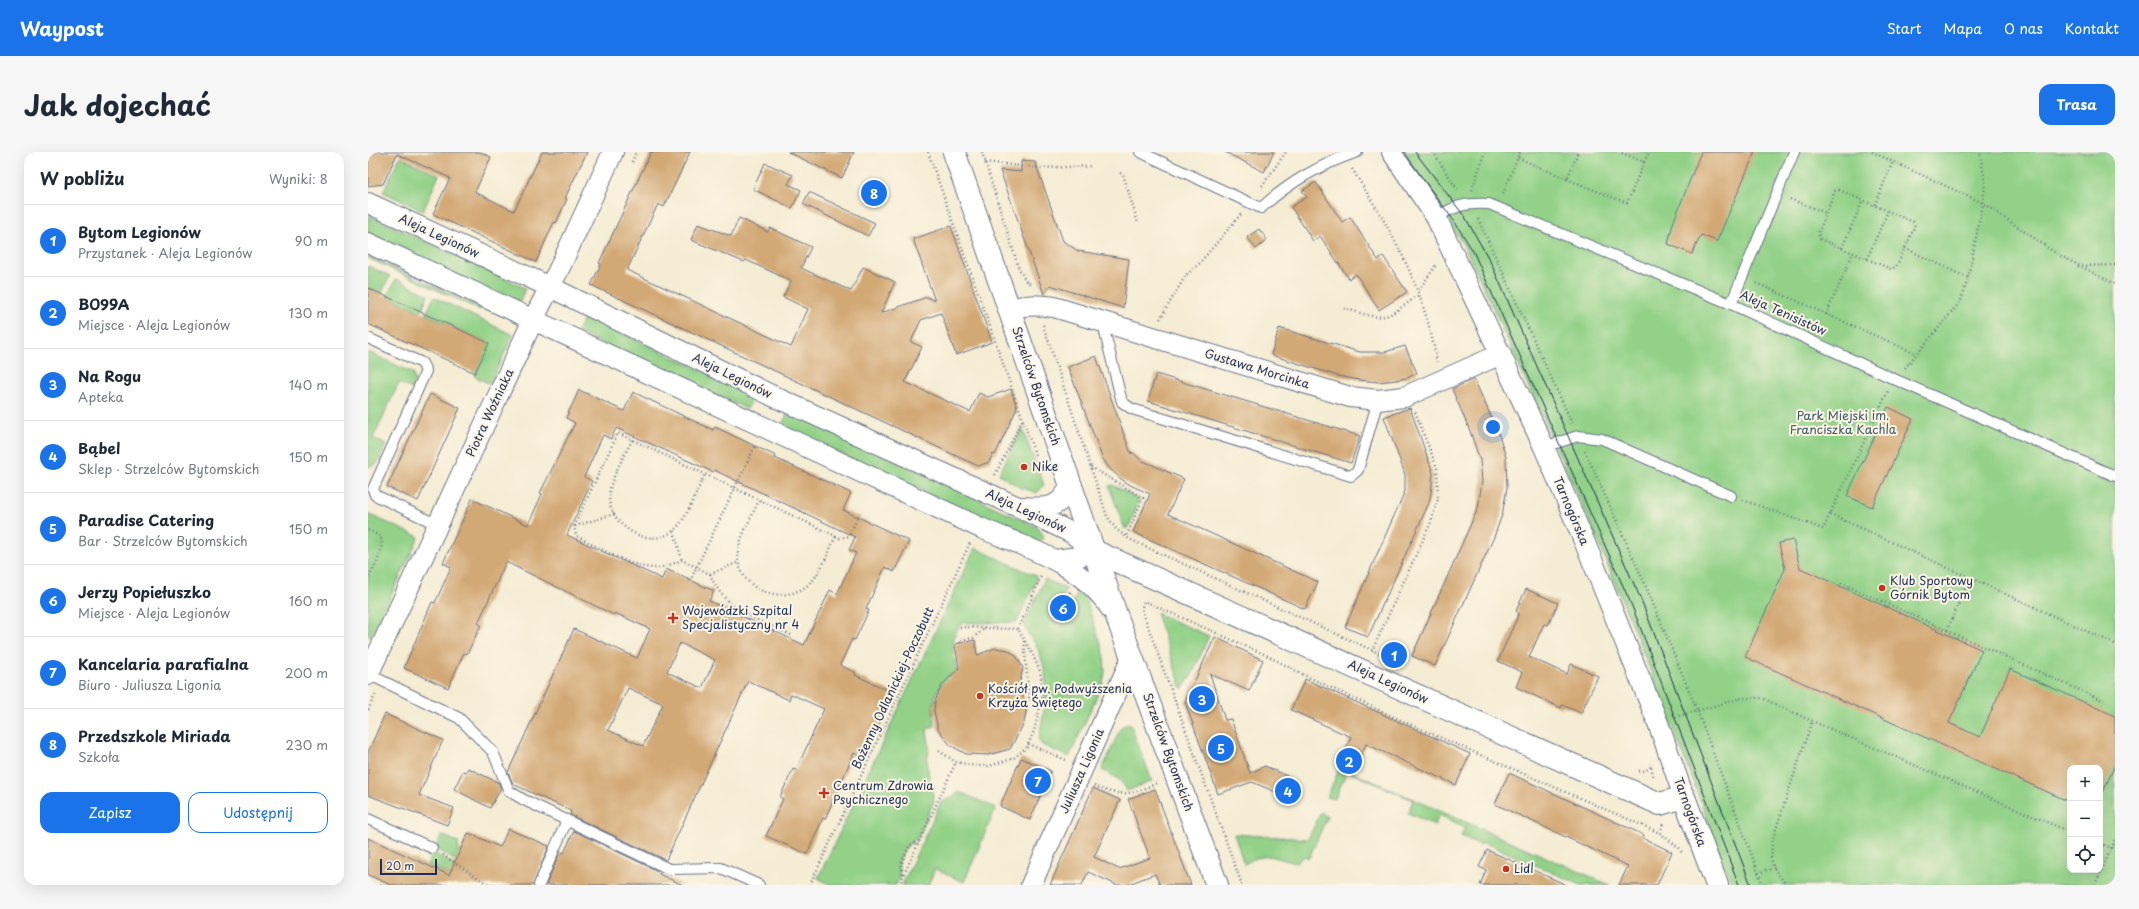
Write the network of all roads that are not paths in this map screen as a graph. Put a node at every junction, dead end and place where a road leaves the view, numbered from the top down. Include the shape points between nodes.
1 (613, 152) edge
2 (954, 152) edge
3 (1140, 152) edge
4 (1358, 152) edge
5 (1392, 152) edge
6 (1794, 152) edge
7 (368, 203) edge
8 (1436, 216) junction
9 (368, 243) edge
10 (550, 287) junction
11 (1731, 304) junction
12 (1010, 309) junction
13 (533, 320) junction
14 (1108, 324) junction
15 (368, 338) edge
16 (1500, 354) junction
17 (777, 398) junction
18 (1378, 400) junction
19 (756, 438) junction
20 (1544, 447) junction
21 (2115, 476) edge
22 (1070, 484) junction
23 (1731, 496) dead end
24 (1016, 506) junction
25 (438, 525) junction
26 (1094, 551) junction
27 (1049, 570) junction
28 (1149, 576) junction
29 (1118, 620) junction
30 (1132, 657) junction
31 (373, 676) edge
32 (1684, 797) junction
33 (368, 819) edge
34 (567, 820) junction
35 (432, 848) road end
36 (539, 885) edge
37 (759, 885) edge
38 (1031, 885) edge
39 (1217, 885) edge
40 (1717, 885) edge

1 - 10 street, Piotra Woźniaka
2 - 12 street, Strzelców Bytomskich
3 - 4 lane via 1261,208 1280,191 1314,169
5 - 8 street, Tarnogórska
6 - 11 lane
7 - 10 street, Aleja Legionów
8 - 11 lane, Aleja Tenisistów via 1467,203 1489,204
8 - 16 street, Tarnogórska
9 - 13 street
10 - 13 street, Piotra Woźniaka
10 - 17 street, Aleja Legionów
11 - 21 lane, Aleja Tenisistów
12 - 14 street, Gustawa Morcinka via 1035,305 1054,307
12 - 22 street, Strzelców Bytomskich
13 - 19 street
13 - 25 street, Piotra Woźniaka
14 - 18 street, Gustawa Morcinka via 1350,396
14 - 18 lane via 1105,333 1122,402 1132,409 1351,476 1358,470
15 - 25 lane via 422,363 426,371 374,489 375,495
16 - 18 street, Gustawa Morcinka via 1404,397
16 - 20 street, Tarnogórska
17 - 19 street
17 - 24 street, Aleja Legionów
19 - 27 street via 981,528
20 - 23 lane via 1578,436 1602,439
20 - 32 street, Tarnogórska via 1658,723
22 - 24 street via 1067,494 1050,507
22 - 26 street, Strzelców Bytomskich
24 - 26 street, Aleja Legionów via 1072,533
25 - 31 street, Piotra Woźniaka
26 - 27 street
26 - 28 street, Aleja Legionów
26 - 29 street, Strzelców Bytomskich
27 - 29 street via 1087,581 1101,593
28 - 29 street, Strzelców Bytomskich via 1129,580 1121,587 1117,597
28 - 32 street, Aleja Legionów via 1660,804
29 - 30 street, Strzelców Bytomskich
30 - 38 street, Juliusza Ligonia via 1087,776
30 - 39 street, Strzelców Bytomskich
31 - 34 lane via 459,718 493,752 509,791
32 - 40 street, Tarnogórska
33 - 35 lane
34 - 36 lane
34 - 37 lane via 669,869 722,868

